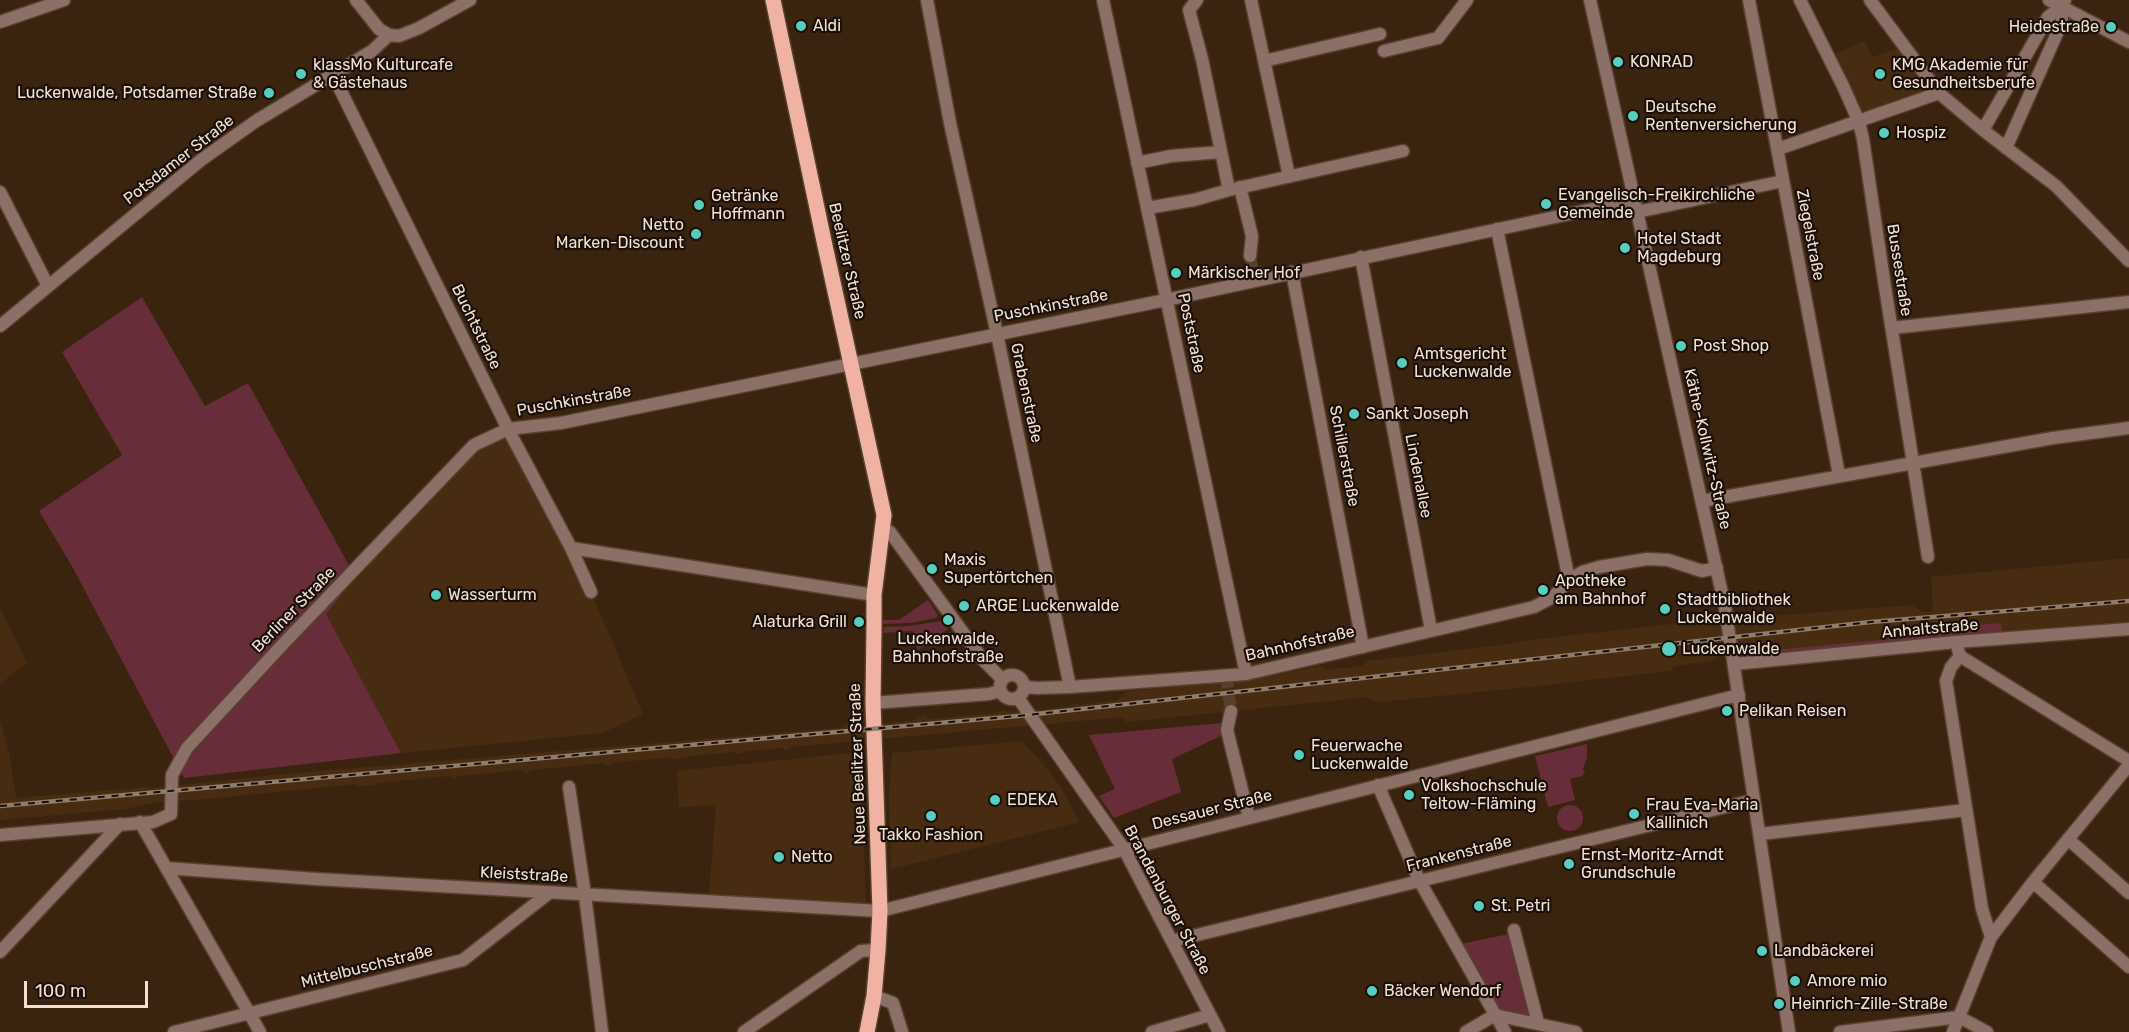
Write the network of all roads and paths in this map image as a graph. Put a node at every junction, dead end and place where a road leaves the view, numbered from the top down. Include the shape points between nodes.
1 (64, 0) edge
2 (356, 0) edge
3 (471, 0) edge
4 (773, 0) edge
5 (927, 0) edge
6 (1103, 0) edge
7 (1197, 0) edge
8 (1251, 0) edge
9 (1467, 0) edge
10 (1590, 0) edge
11 (1749, 0) edge
12 (1800, 0) edge
13 (1870, 0) edge
14 (2049, 0) edge
15 (2063, 3) edge
16 (0, 22) edge
17 (389, 34) junction
18 (1380, 34) dead end
19 (2129, 42) edge
20 (1384, 51) dead end
21 (1264, 61) junction
22 (333, 75) junction
23 (1939, 93) junction
24 (1859, 122) junction
25 (1983, 130) junction
26 (2006, 148) junction
27 (1778, 149) junction
28 (1403, 151) dead end
29 (1221, 152) junction
30 (1137, 163) junction
31 (1289, 176) junction
32 (1783, 181) junction
33 (1234, 189) junction
34 (0, 192) edge
35 (1636, 206) junction
36 (1147, 208) junction
37 (1497, 229) junction
38 (1250, 256) tunnel mouth
39 (1361, 257) junction
40 (2129, 261) edge
41 (1292, 272) junction
42 (48, 286) junction
43 (1167, 300) junction
44 (2129, 302) edge
45 (0, 326) edge
46 (1892, 328) junction
47 (997, 334) junction
48 (852, 363) junction
49 (2129, 428) edge
50 (508, 429) junction
51 (474, 446) joint
52 (1914, 463) junction
53 (1839, 475) junction
54 (1702, 501) junction
55 (884, 531) junction
56 (571, 548) junction
57 (1928, 557) dead end
58 (1717, 567) junction
59 (1569, 580) junction
60 (591, 592) dead end
61 (874, 595) junction
62 (2129, 629) edge
63 (1431, 630) junction
64 (1956, 642) junction
65 (1363, 647) junction
66 (1960, 656) junction
67 (1734, 664) junction
68 (1246, 674) junction
69 (1001, 685) junction
70 (1024, 687) junction
71 (1070, 687) junction
72 (1739, 695) junction
73 (1018, 698) junction
74 (873, 703) junction
75 (1231, 711) tunnel mouth
76 (2129, 763) edge
77 (1378, 785) junction
78 (569, 787) dead end
79 (1754, 800) junction
80 (1966, 810) junction
81 (1249, 819) junction
82 (140, 822) junction
83 (120, 824) junction
84 (1760, 834) junction
85 (0, 835) edge
86 (2068, 839) junction
87 (1124, 849) junction
88 (166, 868) junction
89 (1419, 880) junction
90 (2033, 882) junction
91 (549, 893) junction
92 (2129, 893) edge
93 (585, 895) junction
94 (880, 911) junction
95 (1514, 930) dead end
96 (1991, 937) junction
97 (1172, 941) junction
98 (878, 950) junction
99 (0, 952) edge
100 (2129, 967) edge
101 (874, 996) junction
102 (249, 1012) junction
103 (1210, 1015) junction
104 (1495, 1015) junction
105 (1959, 1017) junction
106 (1538, 1023) junction
107 (174, 1032) edge
108 (260, 1032) edge
109 (602, 1032) edge
110 (744, 1032) edge
111 (867, 1032) edge
112 (902, 1032) edge
113 (1152, 1032) edge
114 (1219, 1032) edge
115 (1466, 1032) edge
116 (1505, 1032) edge
117 (1576, 1032) edge
118 (1789, 1032) edge
119 (1840, 1032) edge
120 (1953, 1032) edge
121 (1987, 1032) edge

1 - 16 street
2 - 17 street via 373,23
3 - 17 street via 411,32
4 - 48 main road, Beelitzer Straße
5 - 47 street, Grabenstraße
6 - 30 street, Poststraße
7 - 29 street via 1189,10
8 - 21 street
9 - 20 street via 1438,38
10 - 35 street, Käthe-Kollwitz-Straße
11 - 27 street, Ziegelstraße
12 - 24 street, Bussestraße
13 - 23 street
14 - 15 street
15 - 19 street
15 - 25 street via 2048,17
15 - 26 street via 2062,22
17 - 22 street, Potsdamer Straße via 372,51
18 - 21 street
21 - 31 street
22 - 42 street, Potsdamer Straße via 256,121 201,160
22 - 50 street, Buchtstraße
23 - 24 street
23 - 25 street
24 - 27 street
24 - 46 street, Bussestraße
25 - 26 street
26 - 40 street via 2056,186
27 - 32 street, Ziegelstraße
28 - 31 street
29 - 30 street
29 - 33 street
30 - 36 street, Poststraße
31 - 33 street
32 - 35 street, Puschkinstraße
32 - 53 street, Ziegelstraße
33 - 36 street
33 - 38 street via 1252,236
34 - 42 street
35 - 37 street, Puschkinstraße
35 - 54 street, Käthe-Kollwitz-Straße
36 - 43 street, Poststraße
37 - 39 street, Puschkinstraße
37 - 59 street
39 - 41 street, Puschkinstraße
39 - 63 street, Lindenallee
41 - 43 street, Puschkinstraße via 1254,275
41 - 65 street, Schillerstraße
42 - 45 street, Potsdamer Straße
43 - 47 street, Puschkinstraße
43 - 68 street, Poststraße
44 - 46 street
46 - 52 street, Bussestraße
47 - 48 street, Puschkinstraße
47 - 71 street, Grabenstraße
48 - 50 street, Puschkinstraße via 561,423
48 - 55 main road, Beelitzer Straße
49 - 52 street
50 - 51 street, Puschkinstraße
50 - 56 street, Buchtstraße
51 - 82 street, Berliner Straße via 187,748 172,775 171,814 153,822
52 - 53 street
52 - 57 street, Bussestraße
53 - 54 street
54 - 58 street, Käthe-Kollwitz-Straße
55 - 61 main road, Neue Beelitzer Straße
55 - 69 street via 890,532
56 - 60 street, Buchtstraße
56 - 61 street
58 - 59 street, Bahnhofstraße via 1702,571 1668,560 1647,559 1599,567
58 - 67 street, Käthe-Kollwitz-Straße
59 - 63 street, Bahnhofstraße via 1553,597 1534,607
61 - 74 main road, Neue Beelitzer Straße
62 - 64 street, Anhaltstraße
63 - 65 street, Bahnhofstraße
64 - 66 street
64 - 67 street, Anhaltstraße
65 - 68 street, Bahnhofstraße
66 - 76 street
66 - 80 street via 1946,681
67 - 72 street, Käthe-Kollwitz-Straße
68 - 71 street, Bahnhofstraße
69 - 70 street via 1009,675 1018,676
69 - 73 street via 1005,698
69 - 74 street via 988,694
70 - 71 street, Bahnhofstraße
70 - 73 street
72 - 77 street, Dessauer Straße
72 - 79 street
73 - 87 street, Brandenburger Straße
74 - 94 main road, Neue Beelitzer Straße
75 - 81 street via 1227,730
76 - 86 street
77 - 81 street, Dessauer Straße
77 - 89 street
78 - 93 street
79 - 84 street
79 - 89 street, Frankenstraße
80 - 84 street
80 - 96 street via 1982,909
81 - 87 street, Dessauer Straße
82 - 83 street
82 - 88 street
83 - 85 street
83 - 99 street
84 - 118 street
86 - 90 street
86 - 92 street
87 - 94 street, Dessauer Straße
87 - 97 street, Brandenburger Straße
88 - 91 street, Kleiststraße
88 - 102 street
89 - 97 street, Frankenstraße
89 - 104 street
90 - 96 street
90 - 100 street
91 - 93 street, Kleiststraße
91 - 102 street, Mittelbuschstraße via 463,960
93 - 94 street, Kleiststraße
93 - 109 street
94 - 98 main road, Neue Beelitzer Straße
95 - 106 street
96 - 105 street
97 - 103 street, Brandenburger Straße
98 - 101 main road, Neue Beelitzer Straße
98 - 110 street via 861,951
101 - 111 main road, Neue Beelitzer Straße
101 - 112 street via 893,1003
102 - 107 street, Mittelbuschstraße
102 - 108 street
103 - 113 street
103 - 114 street, Brandenburger Straße
104 - 106 street
104 - 115 street
104 - 116 street
105 - 119 street
105 - 120 street
105 - 121 street
106 - 117 street

